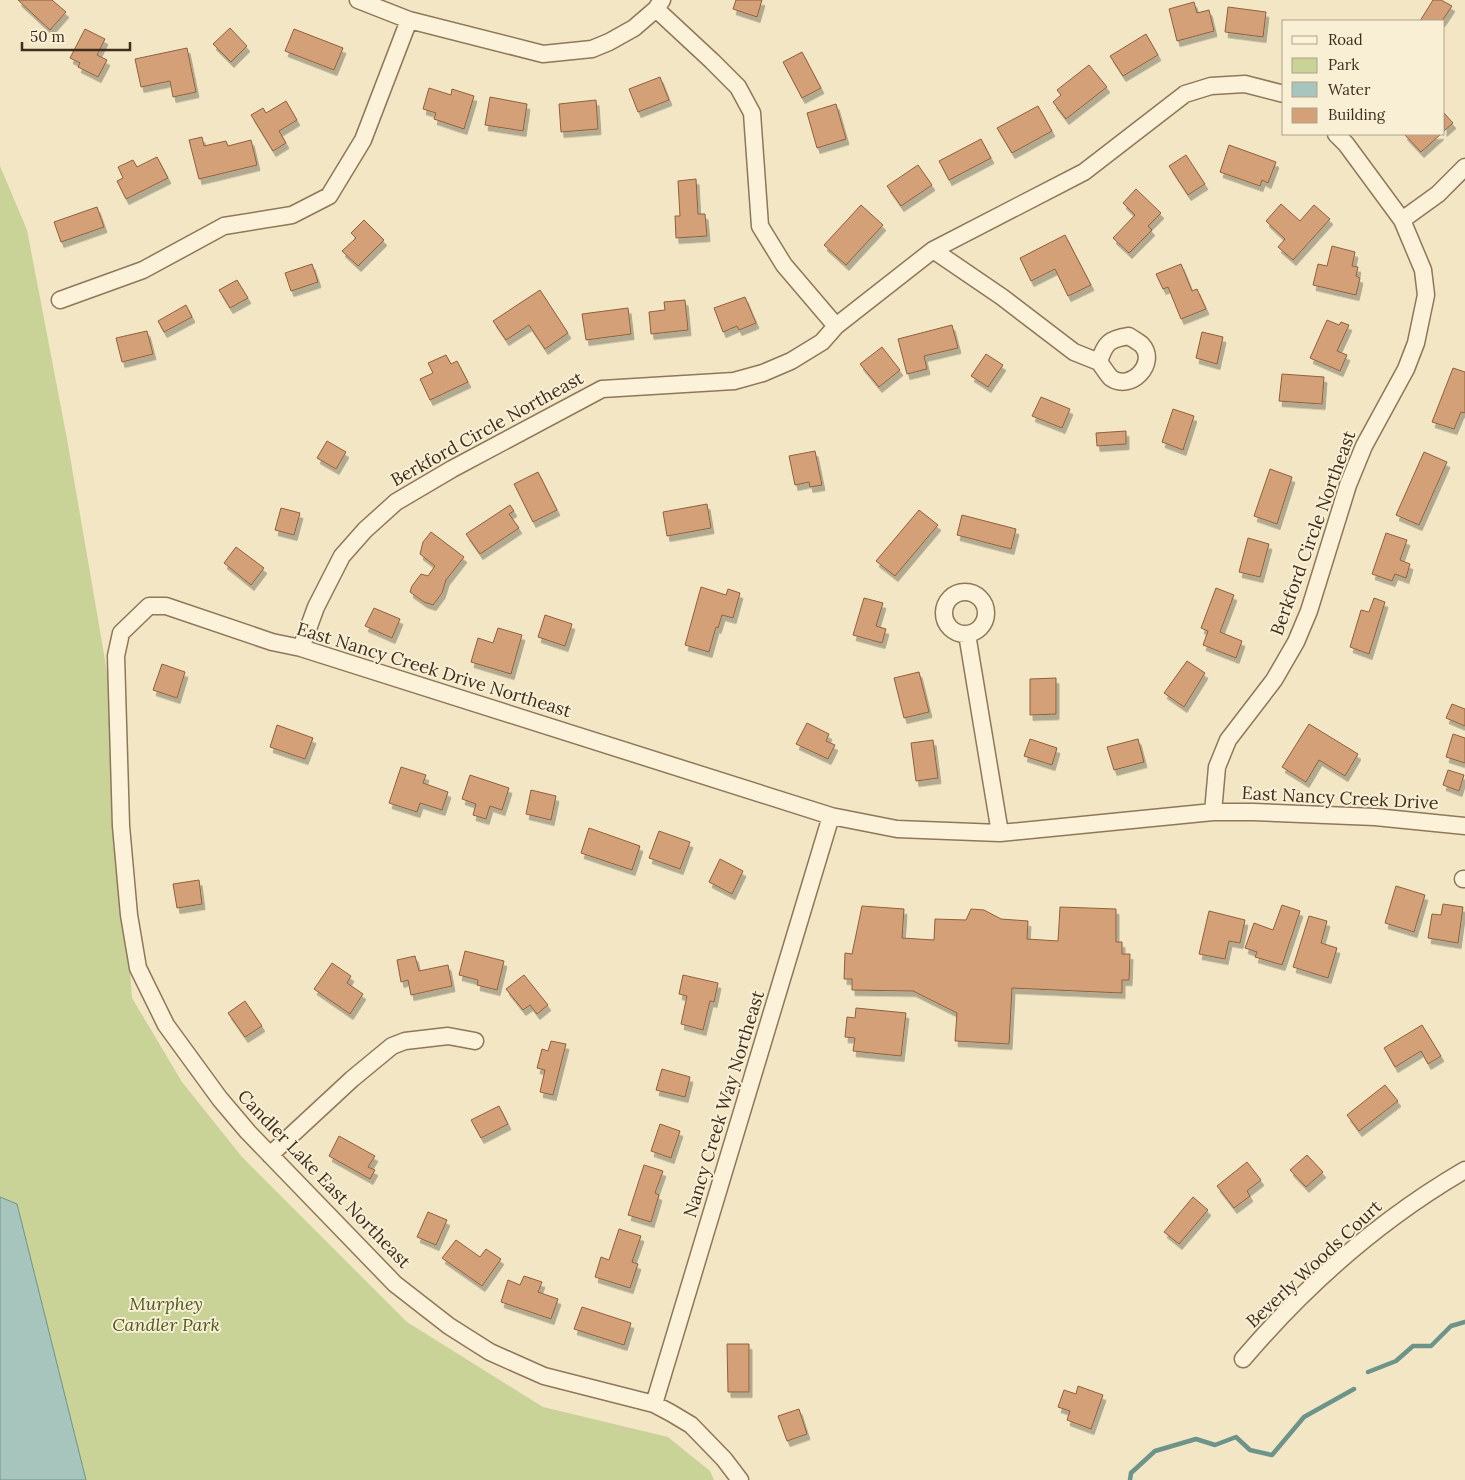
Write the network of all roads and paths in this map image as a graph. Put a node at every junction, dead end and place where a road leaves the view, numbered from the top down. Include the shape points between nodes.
1 (358, 0) edge
2 (659, 4) edge
3 (409, 20) junction
4 (1282, 93) edge
5 (1337, 135) edge
6 (1465, 167) edge
7 (1402, 220) junction
8 (933, 250) junction
9 (60, 300) dead end
10 (836, 326) junction
11 (1099, 362) dead end
12 (967, 634) dead end
13 (301, 648) junction
14 (118, 725) joint
15 (1213, 812) junction
16 (831, 816) junction
17 (1465, 826) edge
18 (1000, 833) junction
19 (475, 1041) dead end
20 (270, 1155) junction
21 (1465, 1170) edge
22 (1244, 1359) dead end
23 (654, 1404) junction
24 (740, 1480) edge

1 - 3 street
2 - 3 street via 634,28 609,42 592,49 543,54
2 - 10 street via 738,87 752,113 760,226 784,265
3 - 9 street via 363,140 329,196 292,215 224,226 144,270
4 - 8 street, Berkford Circle Northeast via 1245,84 1211,86 1185,94 1084,172
5 - 7 street, Berkford Circle Northeast
6 - 7 street via 1438,194
7 - 15 street, Berkford Circle Northeast via 1423,270 1426,295 1416,343 1348,485 1310,611 1296,642 1274,680 1228,740 1217,767
8 - 10 street, Berkford Circle Northeast
8 - 11 street via 1074,352
10 - 13 street, Berkford Circle Northeast via 822,342 763,374 734,381 602,389 396,502 342,556 316,606
12 - 18 street
13 - 14 street, East Nancy Creek Drive Northeast via 272,642 166,606 149,606 121,632 116,656
13 - 16 street, East Nancy Creek Drive Northeast
14 - 20 street, Candler Lake East Northeast via 121,826 129,915 138,968 166,1025 220,1099
15 - 17 street, East Nancy Creek Drive via 1346,816
15 - 18 street
16 - 18 street via 897,830
16 - 23 street, Nancy Creek Way Northeast
19 - 20 street via 448,1036 405,1041 392,1046
20 - 23 street, Candler Lake East Northeast via 395,1284 449,1326 490,1352 544,1376
21 - 22 street, Beverly Woods Court via 1405,1208 1362,1243 1270,1328
23 - 24 street, Candler Lake East Northeast via 690,1424

